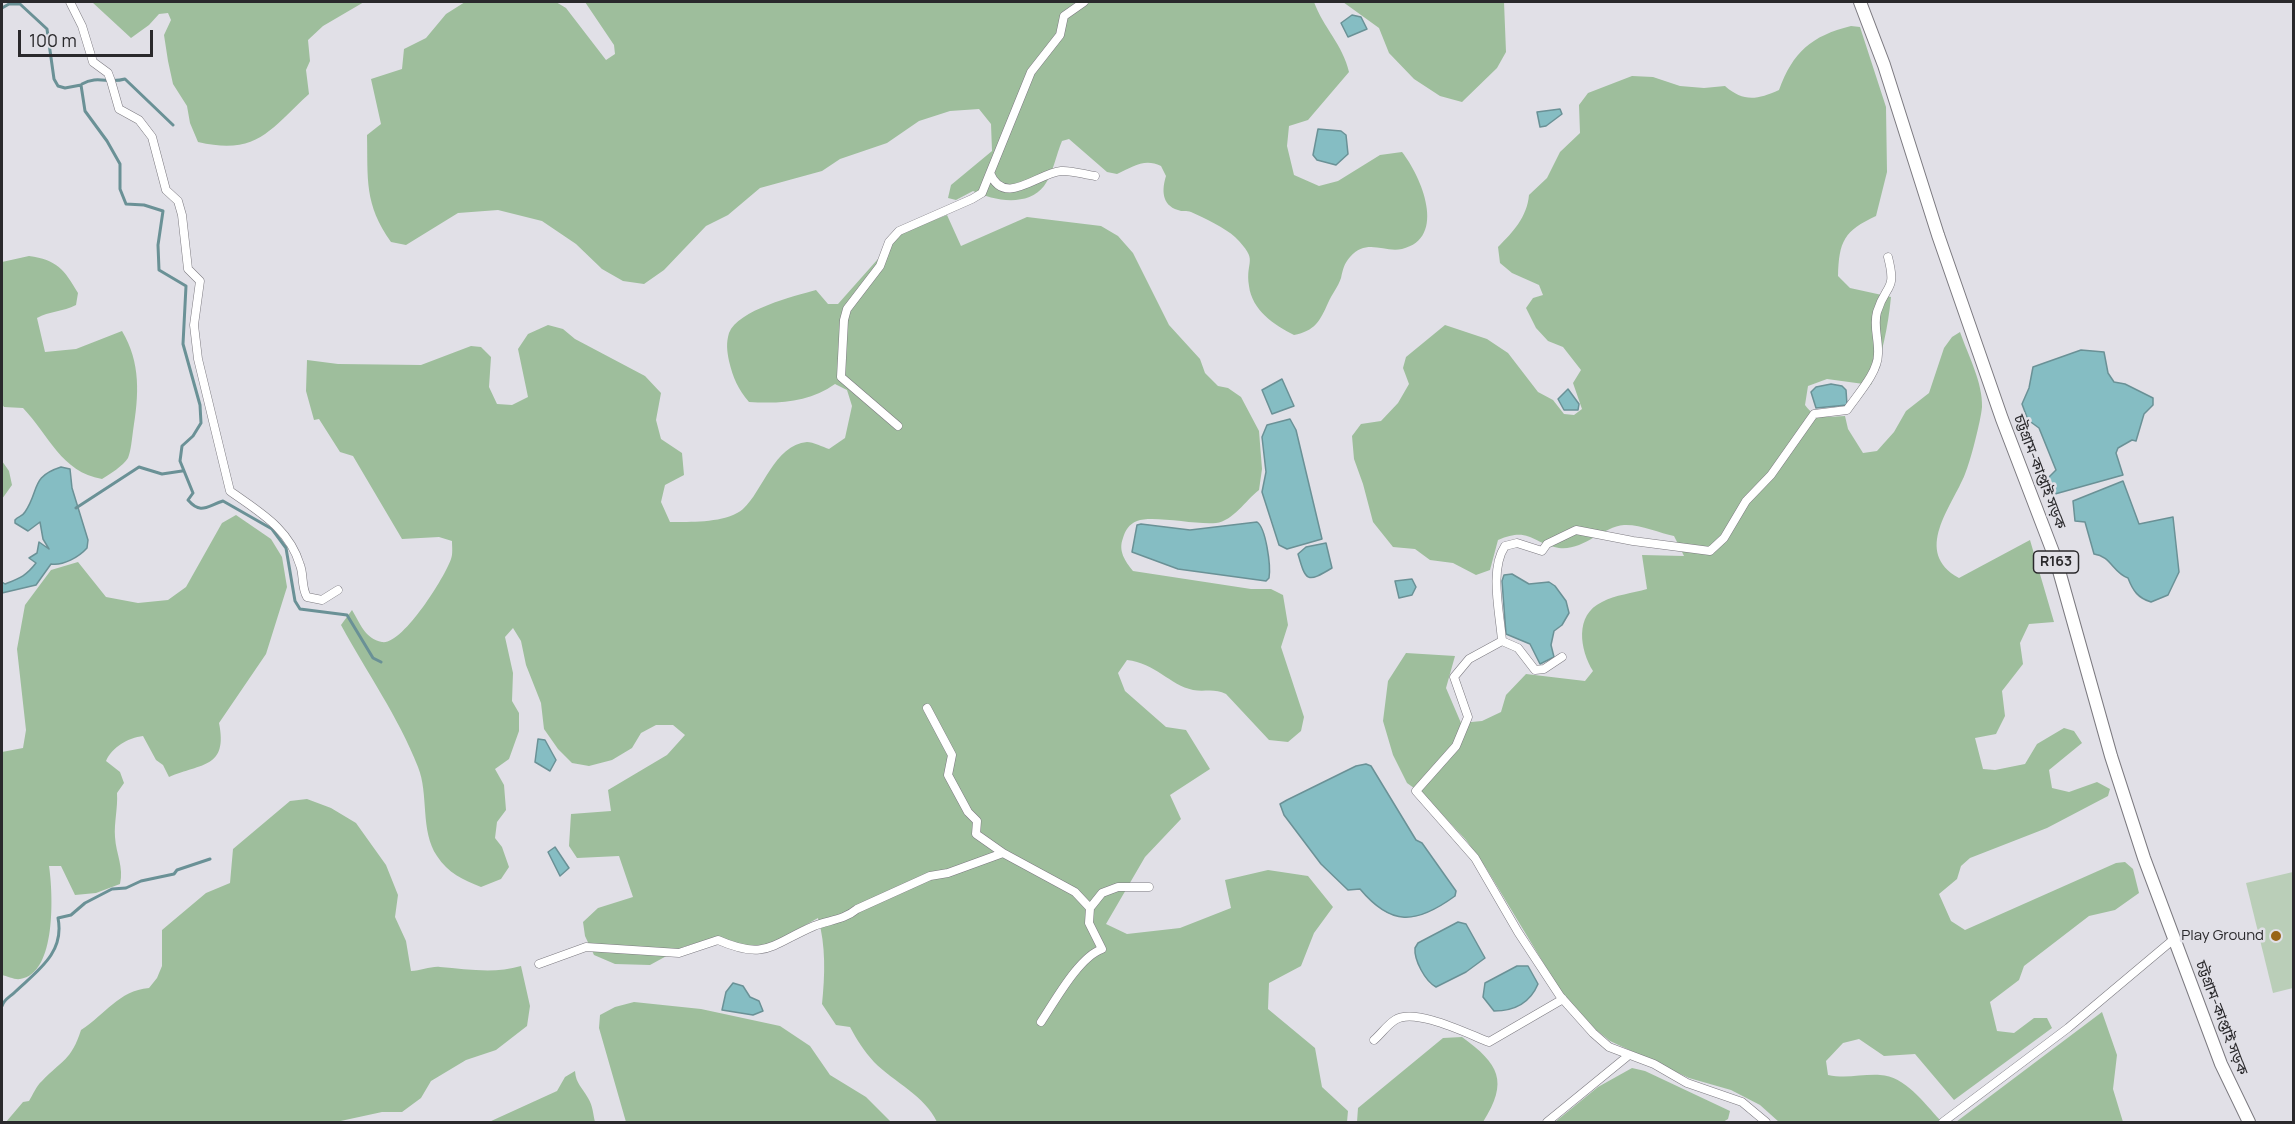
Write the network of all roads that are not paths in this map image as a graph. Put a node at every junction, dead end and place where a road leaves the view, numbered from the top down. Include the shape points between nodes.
1 (69, 2) edge
2 (1084, 2) edge
3 (1860, 2) edge
4 (990, 173) junction
5 (1095, 176) dead end
6 (1888, 257) dead end
7 (898, 426) dead end
8 (338, 590) dead end
9 (1502, 641) junction
10 (1562, 657) dead end
11 (927, 708) dead end
12 (1003, 853) junction
13 (1149, 887) dead end
14 (1090, 908) junction
15 (2174, 939) junction
16 (539, 964) dead end
17 (1563, 999) junction
18 (1041, 1022) dead end
19 (1374, 1040) dead end
20 (1629, 1055) junction
21 (1547, 1122) edge
22 (1766, 1122) edge
23 (1942, 1122) edge
24 (2249, 1122) edge

1 - 8 street via 82,26 93,62 108,73 119,110 139,120 152,137 166,190 178,201 188,269 200,281 194,325 198,359 230,491 270,519 292,544 307,597 322,600
2 - 4 street via 1064,16 1060,35 1031,72
3 - 15 main road, চট্টগ্রাম-কাপ্তাই সড়ক / R163 via 2005,428 2053,552 2111,756
4 - 5 street via 1005,189 1016,190 1061,171
4 - 7 street via 982,193 972,200 899,231 889,242 874,276 847,309 841,377
6 - 9 street via 1893,283 1876,313 1879,356 1868,378 1847,410 1814,414 1771,476 1746,501 1724,538 1710,551 1576,530 1547,544 1542,551 1517,543 1505,546 1499,555 1498,584
9 - 10 street via 1518,648 1535,670 1544,669
9 - 17 street via 1469,659 1454,677 1468,717 1456,746 1416,791 1485,872 1518,932
11 - 12 street via 952,755 948,775 977,821 976,834
12 - 14 street via 1066,887
12 - 16 street via 921,880 766,950 741,951 718,940 679,953 586,947
13 - 14 street via 1118,887 1102,893
14 - 18 street via 1089,922 1102,949 1093,952 1075,971
15 - 23 street via 2068,1028
15 - 24 main road, চট্টগ্রাম-কাপ্তাই সড়ক / R163
17 - 19 street via 1489,1042 1431,1020 1413,1018 1396,1019
17 - 20 street via 1601,1040
20 - 21 street
20 - 22 street via 1687,1083 1742,1102

